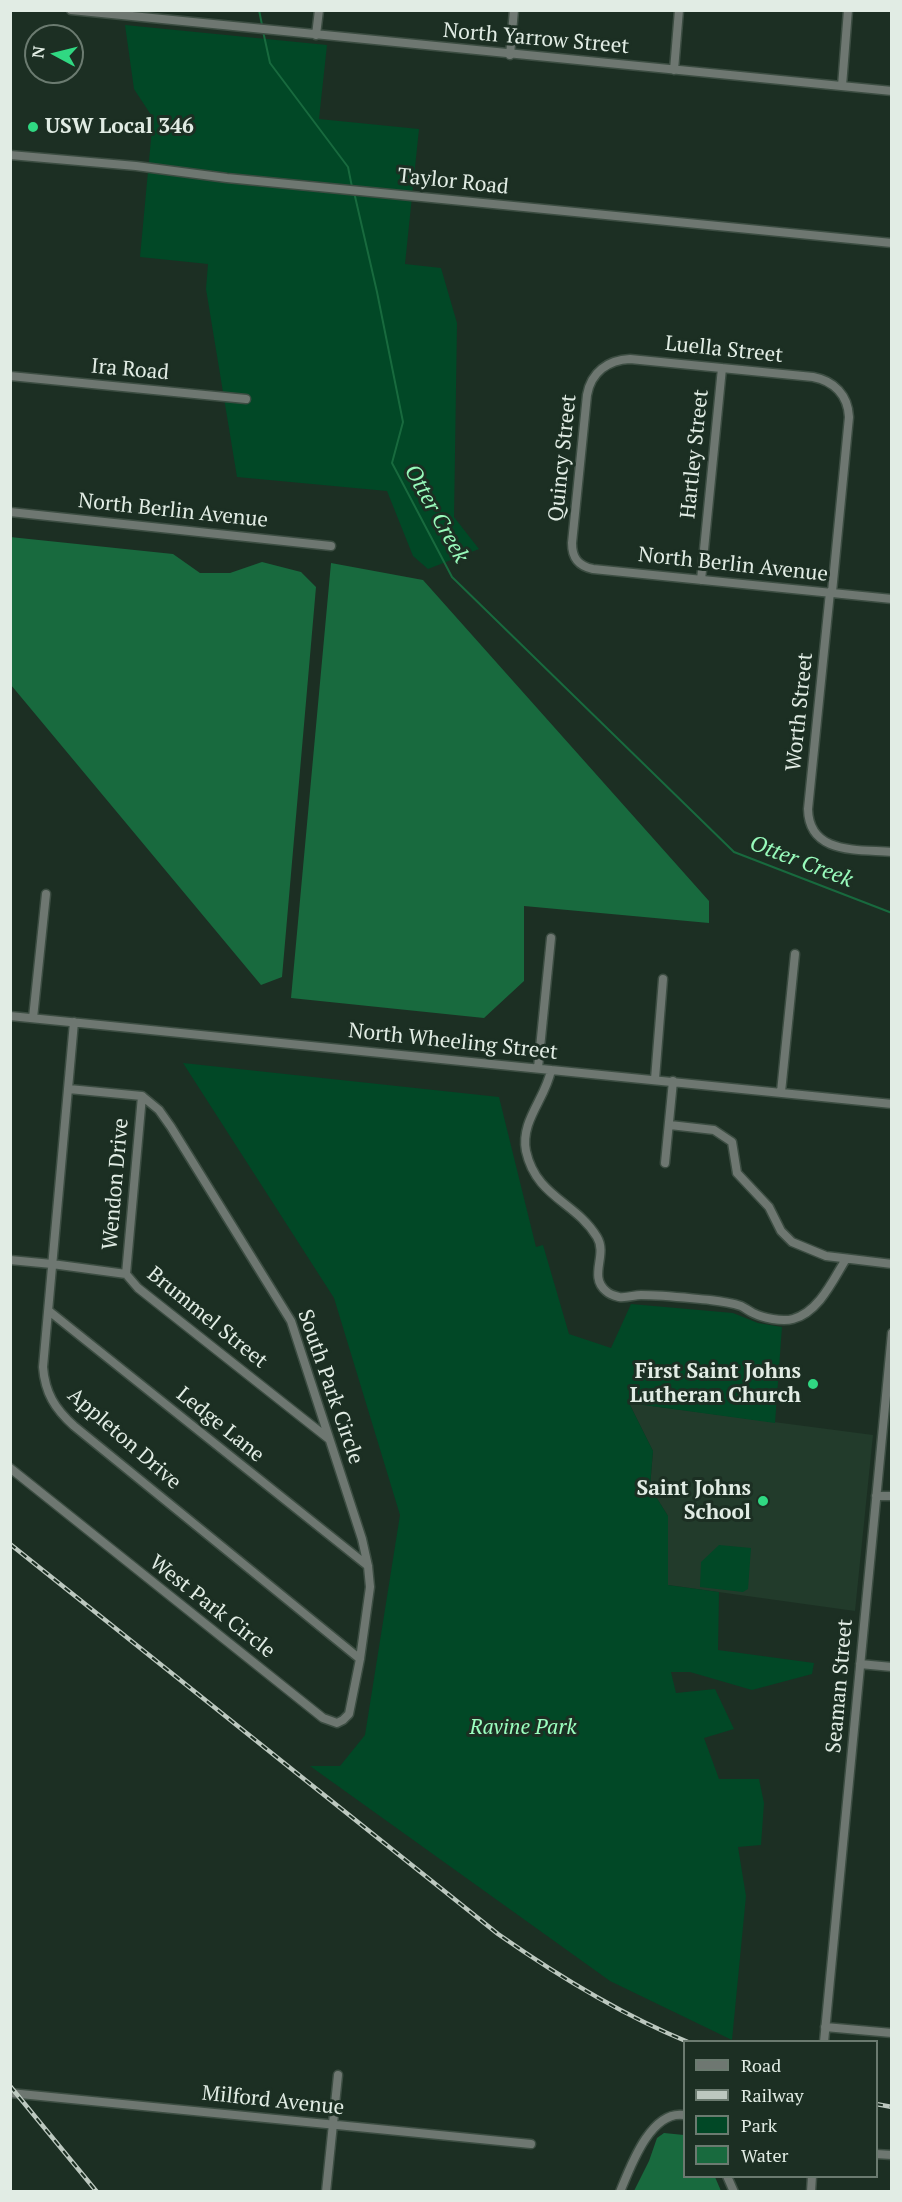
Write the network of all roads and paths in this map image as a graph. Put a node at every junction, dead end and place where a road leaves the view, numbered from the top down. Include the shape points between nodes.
1 (71, 10) edge
2 (319, 10) edge
3 (514, 10) edge
4 (680, 10) edge
5 (848, 10) edge
6 (316, 35) junction
7 (510, 55) junction
8 (674, 70) junction
9 (842, 86) junction
10 (891, 91) edge
11 (10, 155) edge
12 (891, 243) edge
13 (603, 367) joint
14 (722, 368) junction
15 (10, 376) edge
16 (839, 390) joint
17 (246, 399) dead end
18 (10, 512) edge
19 (331, 546) dead end
20 (574, 558) joint
21 (701, 580) junction
22 (831, 592) junction
23 (891, 599) edge
24 (891, 852) edge
25 (46, 894) dead end
26 (551, 938) dead end
27 (795, 954) dead end
28 (663, 979) dead end
29 (10, 1016) edge
30 (33, 1018) junction
31 (74, 1023) junction
32 (538, 1068) junction
33 (551, 1070) junction
34 (655, 1079) junction
35 (673, 1081) junction
36 (69, 1089) junction
37 (781, 1092) junction
38 (142, 1096) junction
39 (891, 1104) edge
40 (670, 1125) junction
41 (665, 1162) dead end
42 (846, 1259) junction
43 (10, 1260) edge
44 (52, 1264) junction
45 (891, 1264) edge
46 (126, 1274) junction
47 (49, 1311) junction
48 (891, 1333) edge
49 (329, 1439) junction
50 (10, 1468) edge
51 (876, 1496) junction
52 (891, 1496) edge
53 (369, 1566) junction
54 (360, 1659) junction
55 (860, 1664) junction
56 (891, 1667) edge
57 (825, 2027) junction
58 (891, 2033) edge
59 (824, 2040) edge
60 (338, 2075) dead end
61 (10, 2094) edge
62 (683, 2115) edge
63 (332, 2125) junction
64 (531, 2144) dead end
65 (728, 2178) edge
66 (326, 2192) edge
67 (620, 2192) edge
68 (734, 2192) edge

1 - 6 street, North Yarrow Street
2 - 6 street
3 - 7 street
4 - 8 street
5 - 9 street
6 - 7 street, North Yarrow Street
7 - 8 street, North Yarrow Street
8 - 9 street, North Yarrow Street
9 - 10 street, North Yarrow Street
11 - 12 street, Taylor Road
13 - 14 street, Luella Street via 616,360 630,359
13 - 20 street, Quincy Street via 592,379 587,395 572,543
14 - 16 street, Luella Street via 817,378
14 - 21 street, Hartley Street
15 - 17 street, Ira Road
16 - 22 street, Worth Street via 849,417
18 - 19 street, North Berlin Avenue
20 - 21 street, North Berlin Avenue via 590,569
21 - 22 street, North Berlin Avenue
22 - 23 street, North Berlin Avenue
22 - 24 street, Worth Street via 809,821 821,841
25 - 30 street
26 - 32 street
27 - 37 street
28 - 34 street
29 - 30 street, North Wheeling Street
30 - 31 street, North Wheeling Street
31 - 32 street, North Wheeling Street
31 - 36 street, Appleton Drive
32 - 33 street, North Wheeling Street
33 - 34 street, North Wheeling Street
33 - 42 street via 530,1117 526,1149 531,1168 543,1186 580,1216 598,1238 602,1254 597,1273 599,1283 608,1292 618,1297 713,1301 741,1306 761,1316 791,1320 803,1315 823,1296
34 - 35 street, North Wheeling Street
35 - 37 street, North Wheeling Street
35 - 40 street
36 - 38 street
36 - 44 street, Appleton Drive
37 - 39 street, North Wheeling Street
38 - 46 street, Wendon Drive
38 - 49 street, South Park Circle via 171,1127 291,1321
40 - 41 street
40 - 42 street via 723,1134 732,1142 737,1173 769,1207 781,1231 792,1242 826,1256
42 - 45 street
43 - 44 street, Brummel Street
44 - 46 street, Brummel Street
44 - 47 street, Appleton Drive
46 - 49 street, Brummel Street via 138,1288
47 - 53 street, Ledge Lane
47 - 54 street, Appleton Drive via 44,1379 55,1407
48 - 51 street, Seaman Street
49 - 53 street, South Park Circle
50 - 54 street, West Park Circle via 323,1718 337,1723 349,1714
51 - 52 street
51 - 55 street, Seaman Street
53 - 54 street, South Park Circle via 370,1587
55 - 56 street
55 - 57 street, Seaman Street
57 - 58 street
57 - 59 street, Seaman Street
60 - 63 street
61 - 63 street, Milford Avenue
62 - 67 street via 675,2113 653,2128
63 - 64 street, Milford Avenue
63 - 66 street
65 - 68 street

